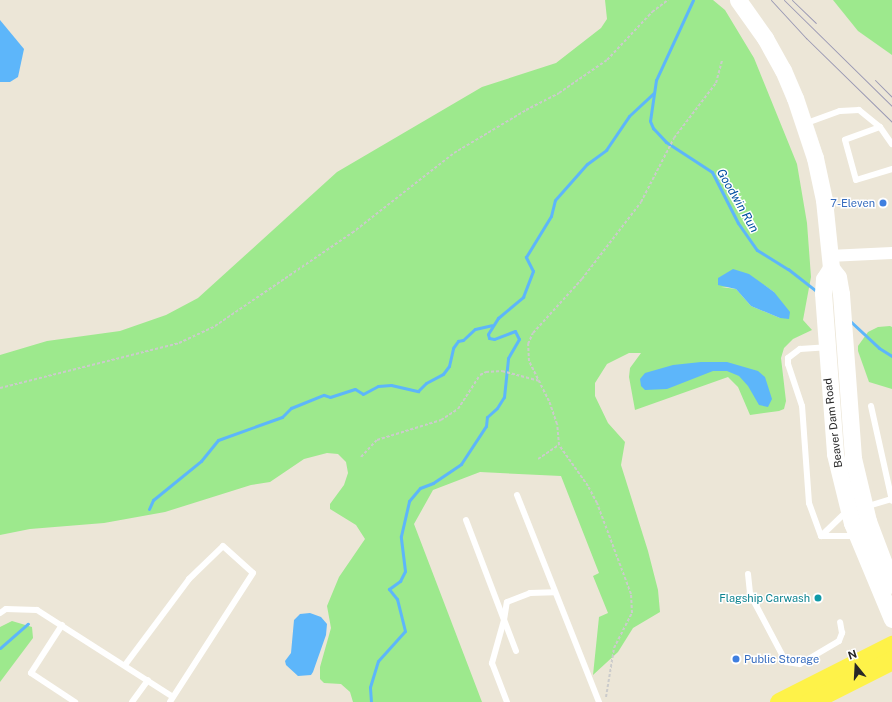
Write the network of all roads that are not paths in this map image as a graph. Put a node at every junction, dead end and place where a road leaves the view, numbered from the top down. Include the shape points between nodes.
1 (738, 0) edge
2 (804, 124) junction
3 (880, 128) junction
4 (892, 144) edge
5 (892, 169) edge
6 (892, 253) edge
7 (828, 267) junction
8 (843, 341) junction
9 (825, 347) junction
10 (871, 406) dead end
11 (517, 495) dead end
12 (892, 500) edge
13 (856, 509) junction
14 (466, 520) dead end
15 (821, 536) junction
16 (856, 536) junction
17 (748, 574) dead end
18 (892, 585) edge
19 (554, 592) junction
20 (0, 613) edge
21 (892, 619) edge
22 (504, 620) junction
23 (840, 622) dead end
24 (62, 625) junction
25 (892, 645) edge
26 (516, 651) dead end
27 (892, 660) edge
28 (125, 665) junction
29 (892, 673) edge
30 (148, 680) junction
31 (172, 699) edge
32 (75, 702) edge
33 (132, 702) edge
34 (507, 702) edge
35 (599, 702) edge
36 (779, 702) edge
37 (809, 702) edge
38 (834, 702) edge

1 - 2 main road, Beaver Dam Road via 774,53
2 - 3 lane via 850,109 859,110
2 - 7 main road, Beaver Dam Road via 821,186
3 - 4 lane
3 - 5 lane via 845,140 856,180
6 - 7 street
7 - 8 main road, Beaver Dam Road via 838,277
7 - 9 main road, Beaver Dam Road via 824,319
8 - 9 lane
8 - 13 main road, Beaver Dam Road
9 - 13 main road, Beaver Dam Road via 835,454
9 - 15 lane via 800,349 788,358 802,406 809,503
10 - 12 lane
11 - 19 lane
12 - 13 lane
13 - 15 lane
13 - 16 main road, Beaver Dam Road
13 - 18 main road, Beaver Dam Road
14 - 22 lane
15 - 16 lane
16 - 21 main road, Beaver Dam Road
17 - 23 lane via 750,594 786,662 800,664 839,641 842,633
19 - 22 lane via 530,593 515,597 507,602
19 - 35 lane
20 - 24 lane via 6,609 37,610
22 - 26 lane
22 - 34 lane via 492,663
24 - 28 lane
24 - 32 lane via 31,673
25 - 36 main road
27 - 37 main road
28 - 30 lane
28 - 31 lane via 189,579 223,546 253,573
29 - 38 main road
30 - 31 lane
30 - 33 lane

